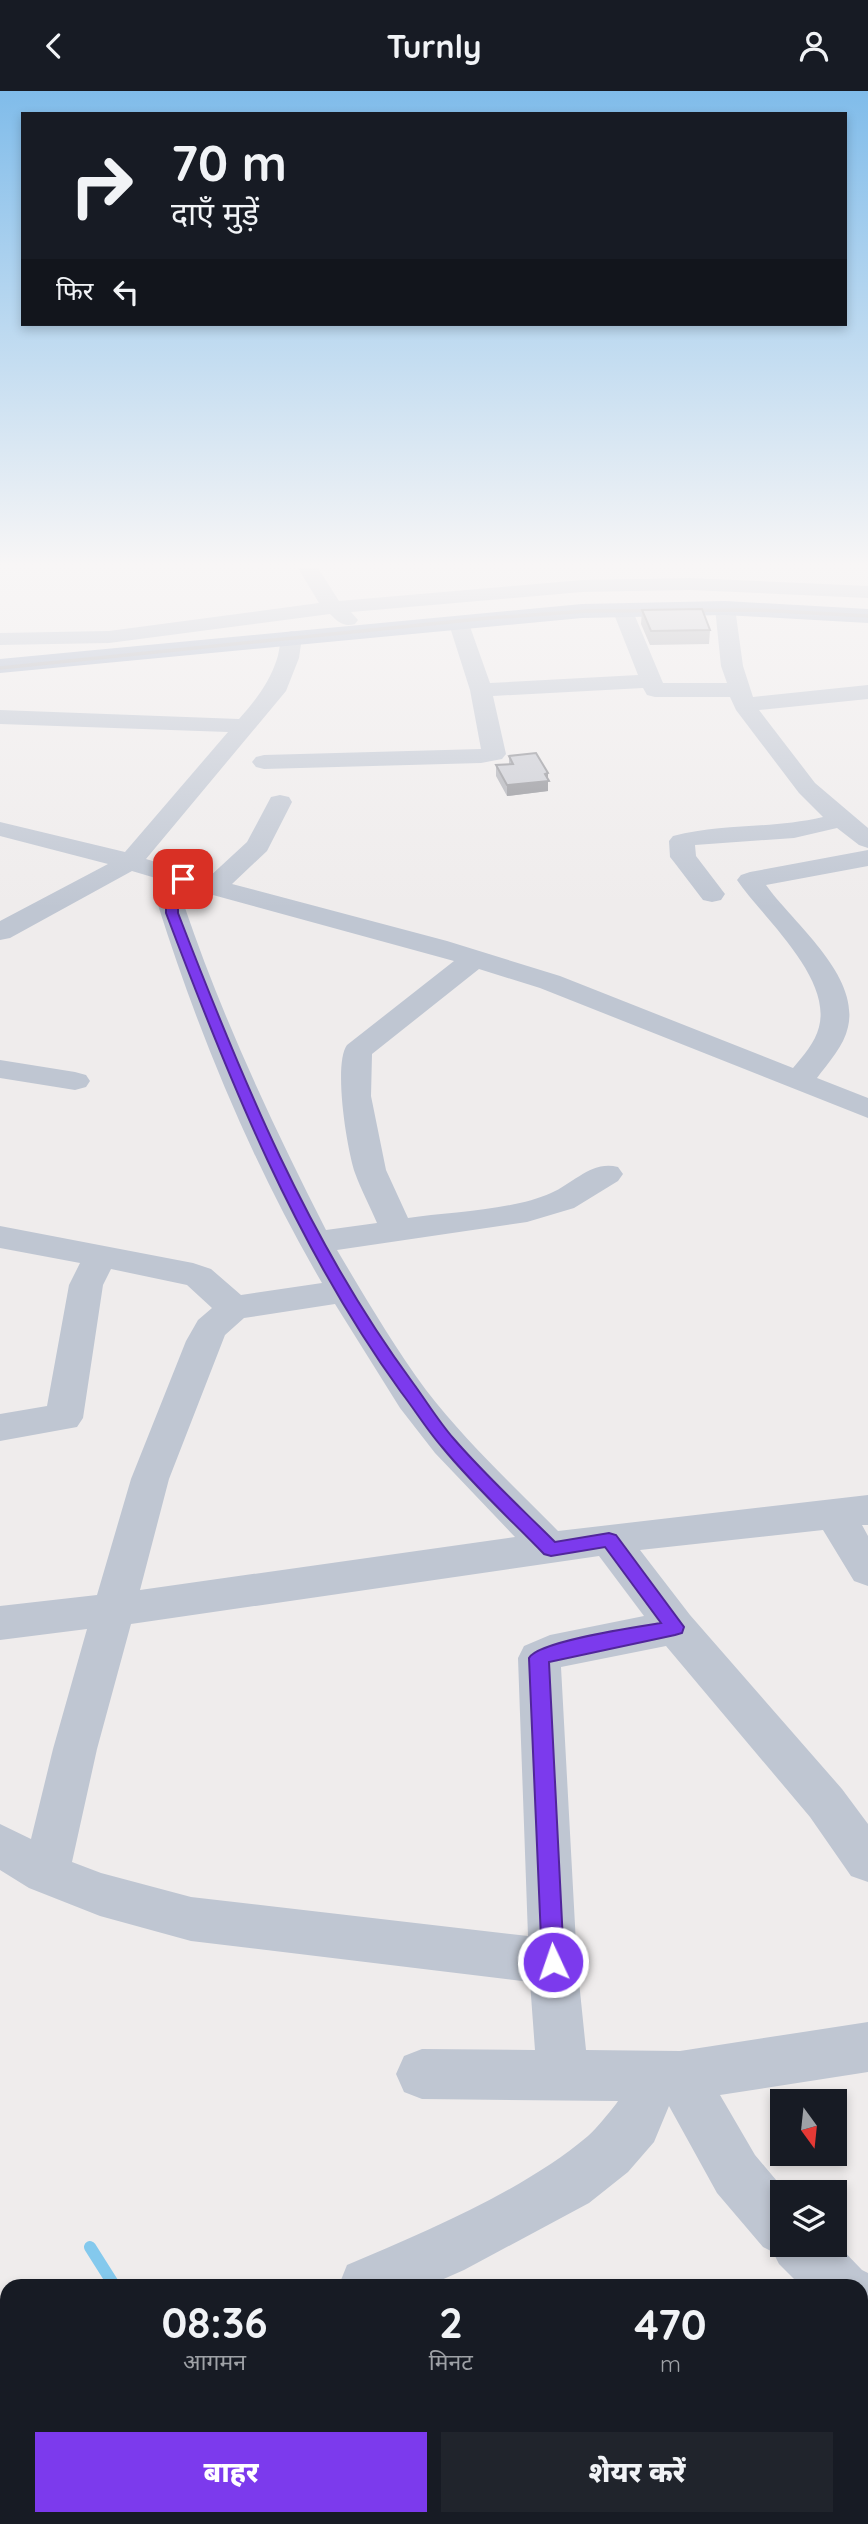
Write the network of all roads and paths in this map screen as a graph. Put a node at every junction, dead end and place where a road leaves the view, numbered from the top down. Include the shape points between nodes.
1 (650, 681) edge
2 (279, 682) edge
3 (478, 682) edge
4 (640, 682) edge
5 (738, 682) edge
6 (481, 690) junction
7 (868, 692) edge
8 (741, 698) junction
9 (0, 717) edge
10 (243, 726) junction
11 (264, 762) dead end
12 (280, 802) dead end
13 (841, 820) junction
14 (0, 829) edge
15 (758, 834) junction
16 (868, 840) edge
17 (868, 858) edge
18 (130, 862) junction
19 (792, 871) junction
20 (198, 883) junction
21 (712, 894) dead end
22 (0, 932) edge
23 (474, 959) junction
24 (0, 1069) edge
25 (799, 1080) junction
26 (75, 1081) dead end
27 (868, 1109) edge
28 (607, 1174) dead end
29 (397, 1231) junction
30 (0, 1237) edge
31 (315, 1242) junction
32 (101, 1256) junction
33 (345, 1291) junction
34 (234, 1308) junction
35 (0, 1429) edge
36 (851, 1512) edge
37 (609, 1540) junction
38 (551, 1549) junction
39 (868, 1570) edge
40 (113, 1610) junction
41 (0, 1623) edge
42 (675, 1627) junction
43 (0, 1845) edge
44 (868, 1861) edge
45 (46, 1873) junction
46 (553, 1962) junction
47 (868, 2047) edge
48 (422, 2074) dead end
49 (563, 2074) junction
50 (668, 2076) junction
51 (770, 2214) edge
52 (811, 2257) edge
53 (378, 2279) edge
54 (834, 2279) edge

1 - 8 street via 661,692
2 - 10 street
3 - 6 street
4 - 6 street
5 - 8 street
6 - 11 street via 495,751 490,756
7 - 8 street
8 - 13 street via 807,789
9 - 10 street
10 - 18 street
12 - 20 street via 258,846
13 - 15 street via 804,830
13 - 16 street
14 - 18 street
15 - 19 street
15 - 21 street via 706,835 682,841 683,857
17 - 19 street
18 - 20 street
18 - 22 street
19 - 25 street via 750,880 814,961 834,1000 833,1029
20 - 23 street
20 - 31 street via 172,897 188,958 266,1143
23 - 25 street via 550,982
23 - 29 street via 357,1051 356,1095 370,1170
24 - 26 street
25 - 27 street
28 - 29 street via 562,1201 527,1212
29 - 31 street
30 - 32 street
31 - 33 street
32 - 34 street via 199,1277
32 - 35 street via 86,1285 64,1418
33 - 34 street
33 - 38 street via 379,1349 448,1443
34 - 40 street via 211,1328 204,1341 150,1479
36 - 37 street
36 - 39 street
37 - 38 street
37 - 42 street
38 - 40 street
40 - 41 street
40 - 45 street
42 - 44 street via 826,1803
42 - 46 street via 539,1658
43 - 45 street
45 - 46 street via 100,1894 191,1919
46 - 49 street
47 - 50 street
48 - 49 street
49 - 50 street
50 - 51 street via 736,2174
50 - 53 street via 610,2153 570,2184 445,2251
52 - 54 street

